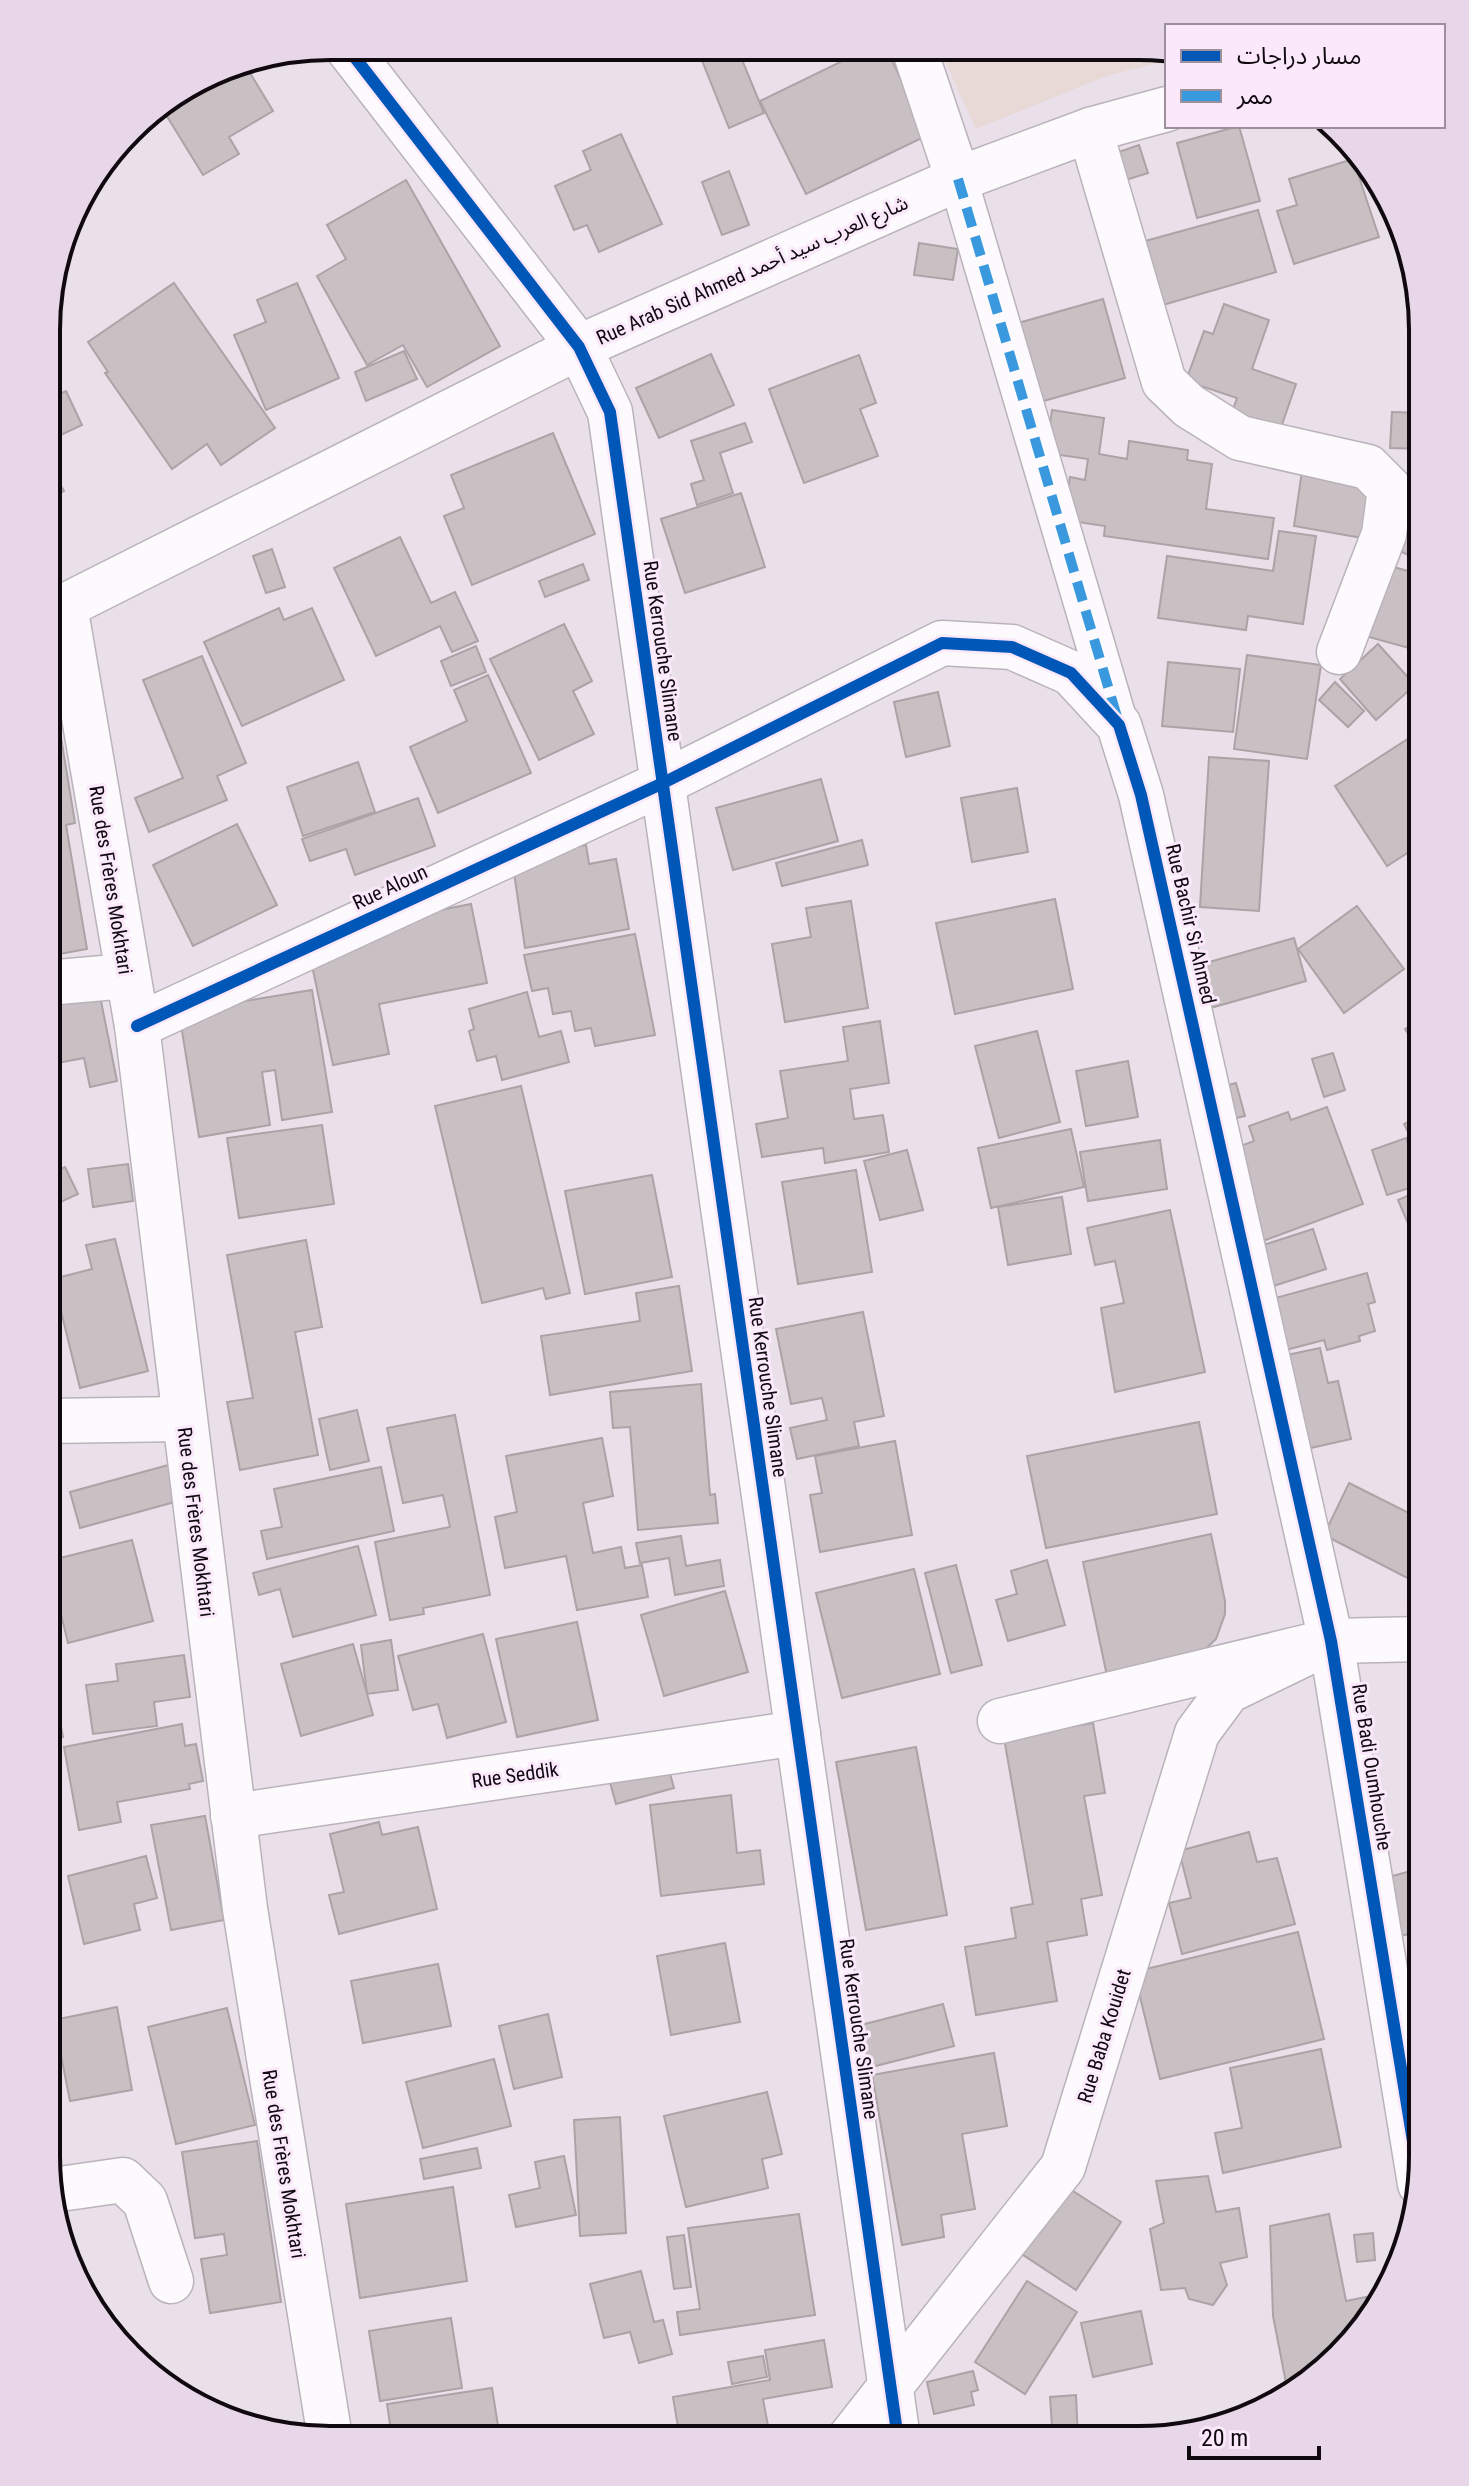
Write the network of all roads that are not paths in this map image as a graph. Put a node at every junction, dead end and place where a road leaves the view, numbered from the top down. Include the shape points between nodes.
1 (918, 60) edge
2 (358, 61) edge
3 (1165, 110) edge
4 (1090, 130) junction
5 (958, 179) junction
6 (579, 347) junction
7 (60, 606) edge
8 (60, 629) edge
9 (1339, 652) dead end
10 (1119, 725) junction
11 (661, 784) junction
12 (126, 976) junction
13 (60, 982) edge
14 (137, 1026) junction
15 (183, 1419) junction
16 (60, 1421) edge
17 (1408, 1639) edge
18 (1331, 1641) junction
19 (1000, 1721) dead end
20 (798, 1733) junction
21 (233, 1816) junction
22 (1408, 2111) edge
23 (62, 2189) edge
24 (171, 2281) dead end
25 (890, 2390) junction
26 (328, 2426) edge
27 (860, 2426) edge
28 (896, 2426) edge

1 - 5 street
2 - 6 street, Rue Kerrouche Slimane
3 - 4 street, Rue Arab Sid Ahmed شارع العرب سيد أحمد
4 - 5 street, Rue Arab Sid Ahmed شارع العرب سيد أحمد
4 - 9 street via 1164,382 1189,406 1240,438 1368,467 1390,489 1384,534
5 - 6 street, Rue Arab Sid Ahmed شارع العرب سيد أحمد
5 - 10 street
6 - 7 street, Rue Arab Sid Ahmed شارع العرب سيد أحمد
6 - 11 street, Rue Kerrouche Slimane via 610,412
8 - 12 street, Rue des Frères Mokhtari
10 - 11 street, Rue Bachir Si Ahmed via 1071,673 1012,647 942,643
10 - 18 street, Rue Bachir Si Ahmed via 1145,811
11 - 14 street, Rue Aloun
11 - 20 street, Rue Kerrouche Slimane
12 - 13 street
12 - 14 street, Rue des Frères Mokhtari
14 - 15 street, Rue des Frères Mokhtari
15 - 16 street
15 - 21 street, Rue des Frères Mokhtari
17 - 18 street
18 - 19 street
18 - 22 street, Rue Badi Oumhouche
18 - 25 street, Rue Baba Kouidet via 1228,1691 1197,1733 1063,2167
20 - 21 street, Rue Seddik
20 - 25 street, Rue Kerrouche Slimane
21 - 26 street, Rue des Frères Mokhtari via 270,2085
23 - 24 street via 123,2180 145,2201
25 - 27 street, Rue Baba Kouidet
25 - 28 street, Rue Kerrouche Slimane

